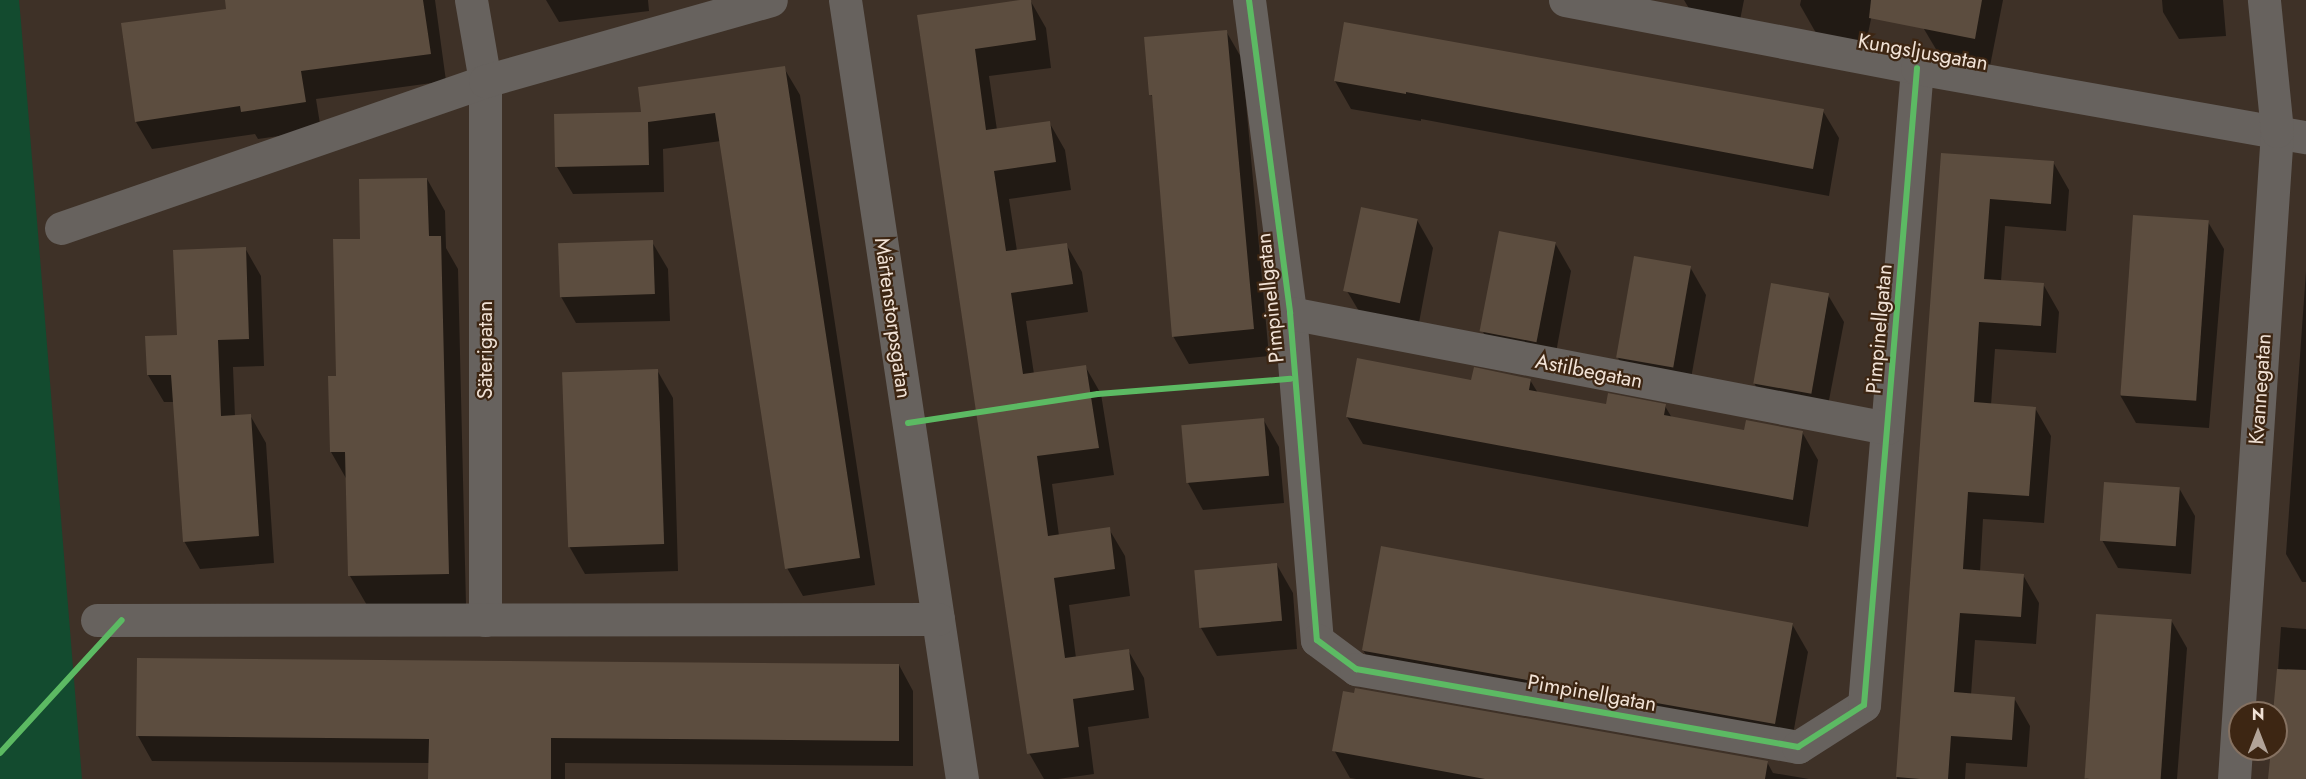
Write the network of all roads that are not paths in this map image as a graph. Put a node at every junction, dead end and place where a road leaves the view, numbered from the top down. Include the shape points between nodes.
1 (471, 0) edge
2 (771, 0) edge
3 (845, 0) edge
4 (1249, 0) edge
5 (1565, 0) edge
6 (2264, 0) edge
7 (1917, 68) junction
8 (485, 81) junction
9 (2291, 134) edge
10 (61, 228) dead end
11 (1290, 314) junction
12 (1887, 428) junction
13 (938, 619) junction
14 (97, 620) dead end
15 (485, 620) junction
16 (962, 779) edge
17 (2234, 779) edge

1 - 8 street, Säterigatan
2 - 8 street
3 - 13 street, Mårtenstorpsgatan
4 - 11 street, Pimpinellgatan
5 - 7 street, Kungsljusgatan
6 - 9 street, Kvannegatan
7 - 9 street, Kungsljusgatan
7 - 12 street, Pimpinellgatan
8 - 10 street
8 - 15 street, Säterigatan
9 - 17 street, Kvannegatan
11 - 12 street, Astilbegatan
11 - 12 street, Pimpinellgatan via 1317,640 1356,669 1798,747 1864,705
13 - 15 street
13 - 16 street, Mårtenstorpsgatan
14 - 15 street

